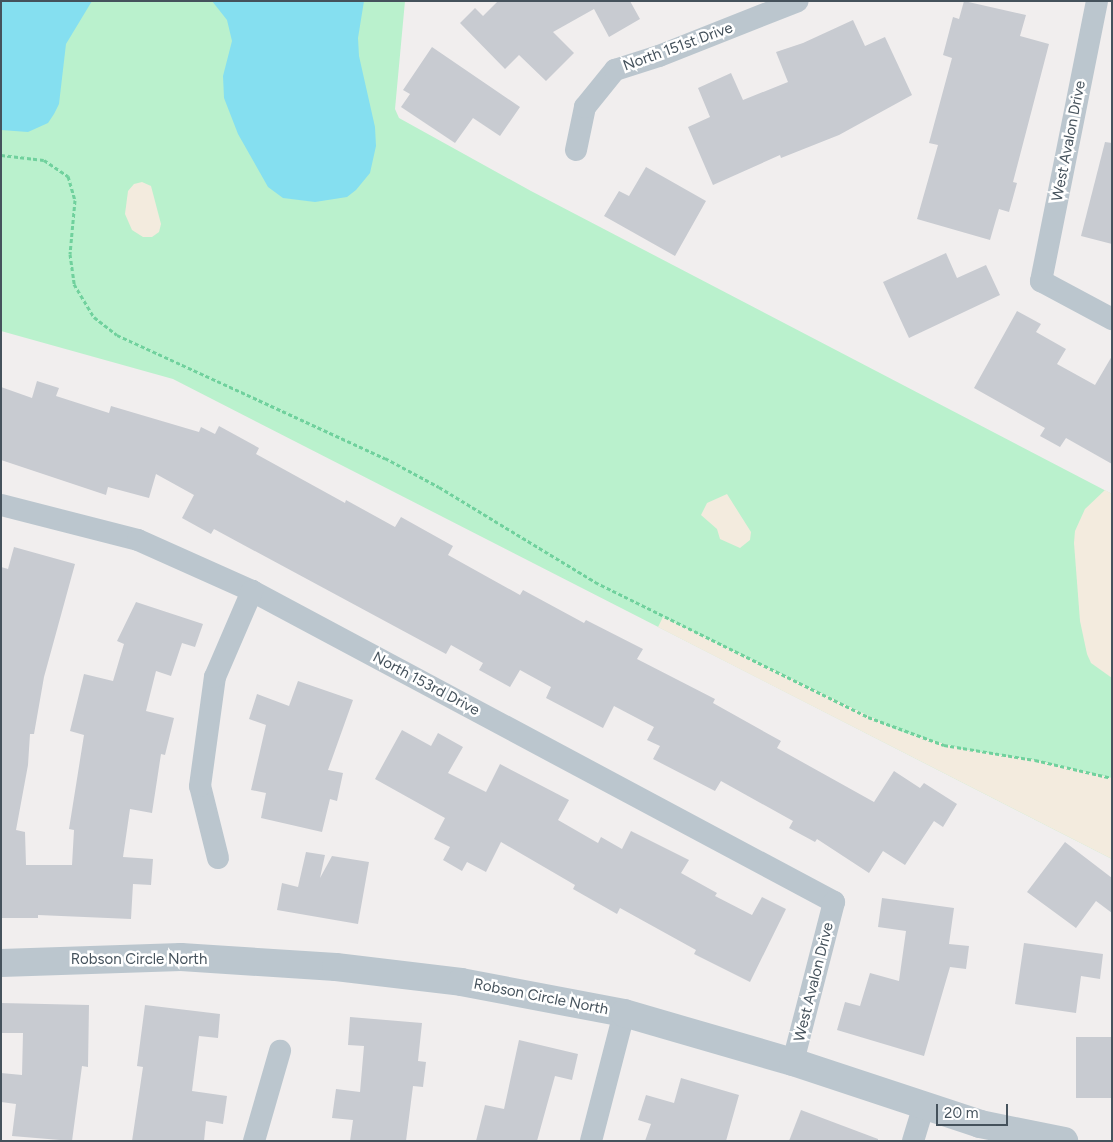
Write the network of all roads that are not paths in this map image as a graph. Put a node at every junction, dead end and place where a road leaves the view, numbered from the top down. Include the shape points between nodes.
1 (798, 1) edge
2 (1097, 1) edge
3 (576, 150) dead end
4 (1112, 319) edge
5 (1, 505) edge
6 (252, 591) junction
7 (218, 858) dead end
8 (834, 902) joint
9 (1, 963) edge
10 (624, 1014) junction
11 (280, 1051) dead end
12 (793, 1062) junction
13 (924, 1106) junction
14 (254, 1141) edge
15 (591, 1141) edge
16 (913, 1141) edge
17 (1064, 1141) edge

1 - 3 street, North 151st Drive via 615,70 585,107
2 - 4 street, West Avalon Drive via 1042,281
5 - 6 street, North 153rd Drive via 138,540
6 - 7 street via 215,677 200,786
6 - 8 street, North 153rd Drive
8 - 12 street, West Avalon Drive
9 - 10 street, Robson Circle North via 181,958 300,964 461,982
10 - 12 street, Robson Circle North
10 - 15 street
11 - 14 street
12 - 13 street, Robson Circle North
13 - 16 street
13 - 17 street, Robson Circle North via 980,1124

